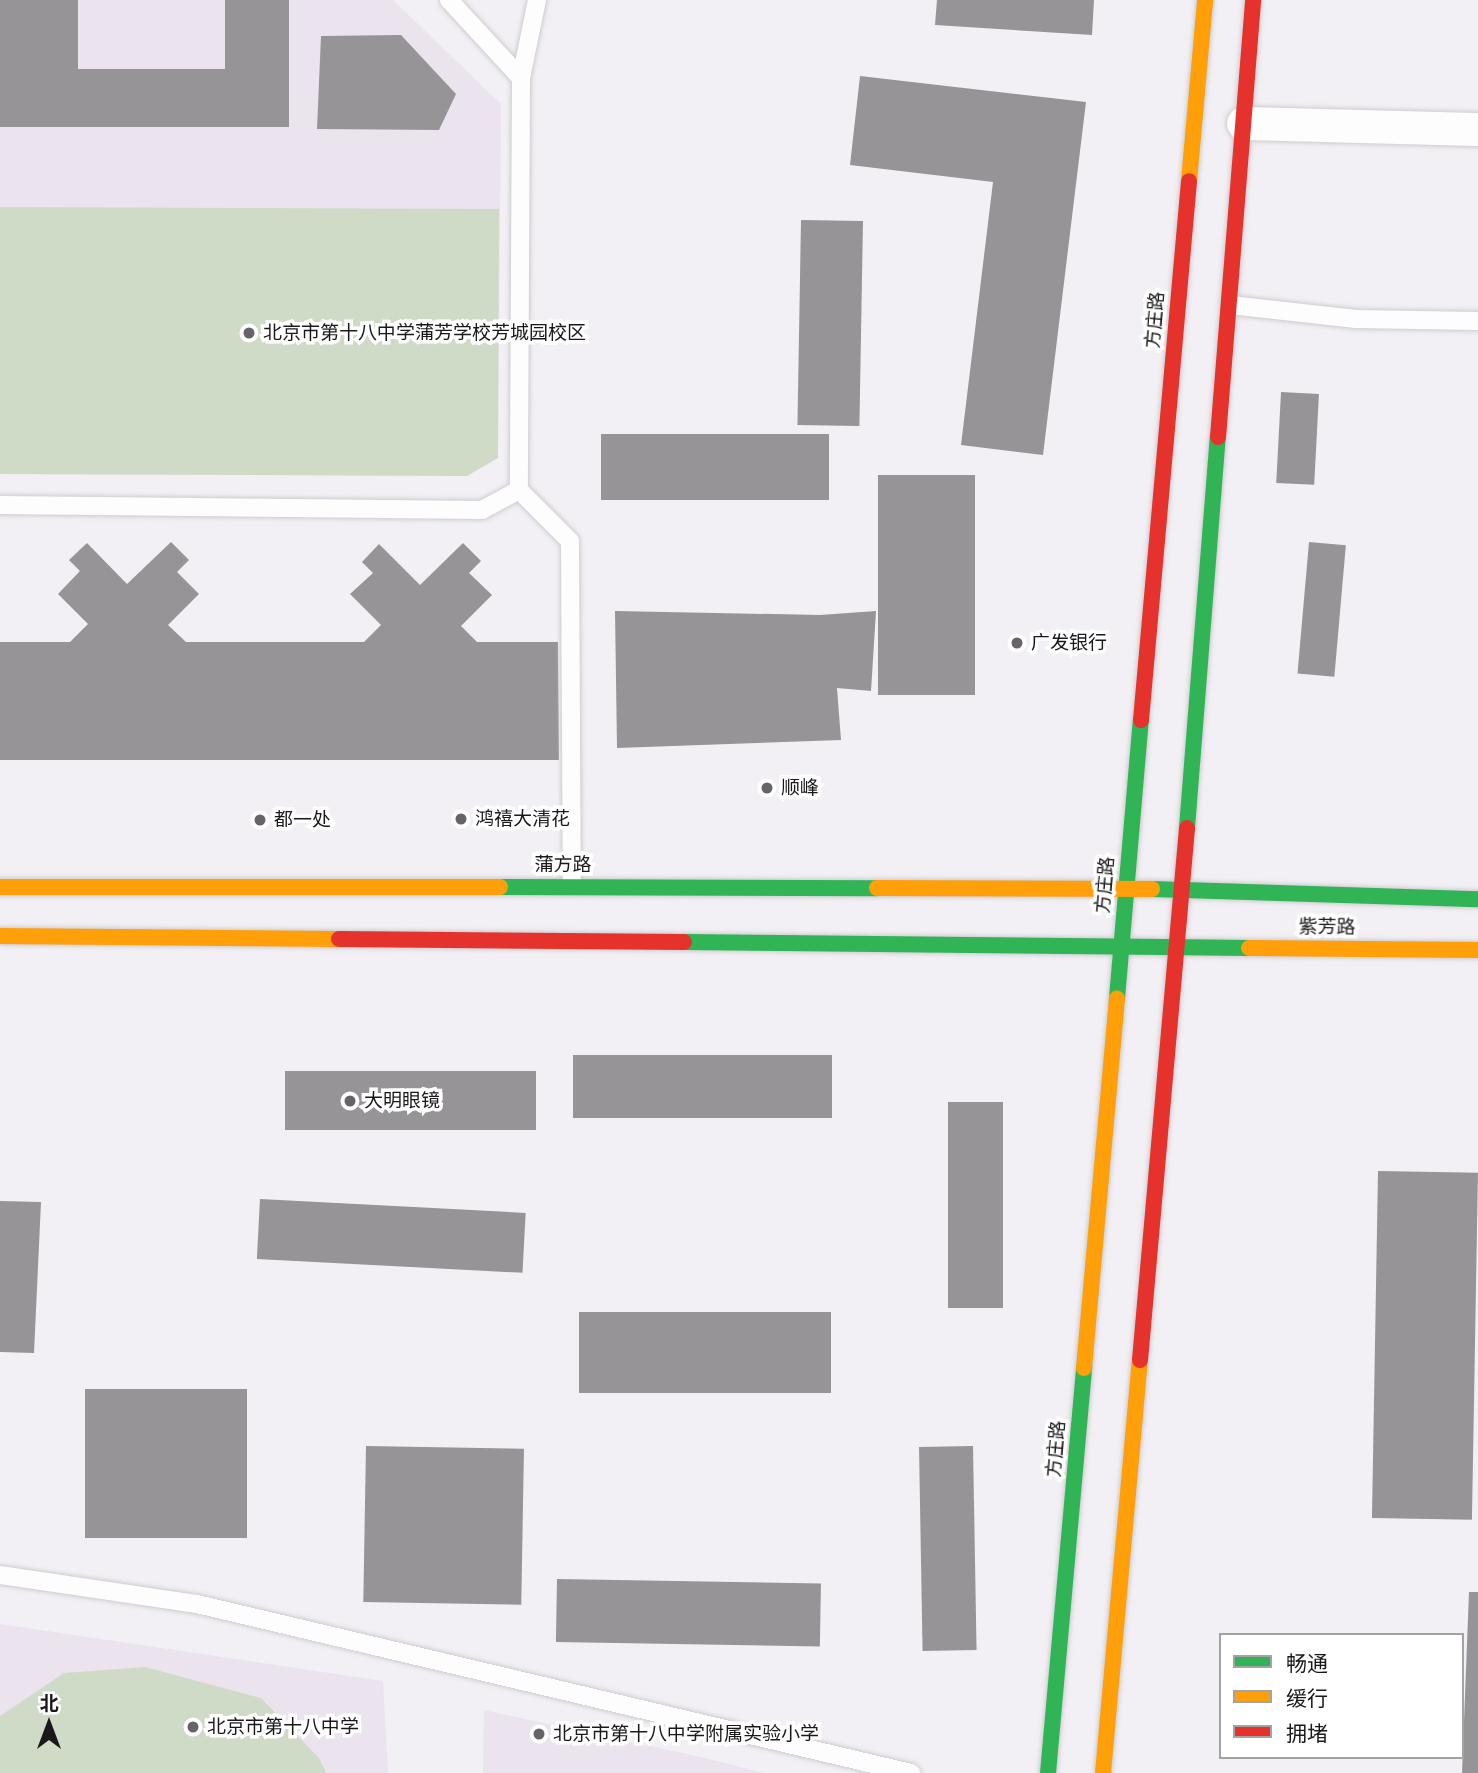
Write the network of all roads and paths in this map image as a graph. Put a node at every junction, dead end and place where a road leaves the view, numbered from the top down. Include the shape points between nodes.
1 (449, 0) edge
2 (537, 0) edge
3 (1205, 0) edge
4 (1253, 0) edge
5 (521, 78) junction
6 (1243, 123) junction
7 (1478, 129) edge
8 (1230, 305) junction
9 (1478, 321) edge
10 (519, 490) junction
11 (0, 505) edge
12 (572, 886) junction
13 (0, 887) edge
14 (1126, 888) junction
15 (1182, 889) junction
16 (1478, 899) edge
17 (0, 936) edge
18 (1122, 945) junction
19 (1176, 946) junction
20 (1478, 950) edge
21 (0, 1575) edge
22 (911, 1773) edge
23 (1048, 1773) edge
24 (1103, 1773) edge

1 - 5 lane
2 - 5 lane
3 - 14 main road, 方庄路
4 - 6 main road
5 - 10 lane
6 - 7 street
6 - 8 main road
8 - 9 lane via 1356,318
8 - 15 main road
10 - 11 lane via 482,510
10 - 12 lane via 569,541
12 - 13 main road, 蒲方路
12 - 14 main road, 蒲方路
14 - 15 main road, 蒲方路
14 - 18 main road, 方庄路
15 - 16 main road, 紫芳路
15 - 19 main road
17 - 18 main road
18 - 19 main road, 紫芳路
18 - 23 main road, 方庄路
19 - 20 main road, 紫芳路
19 - 24 main road
21 - 22 lane via 197,1604

